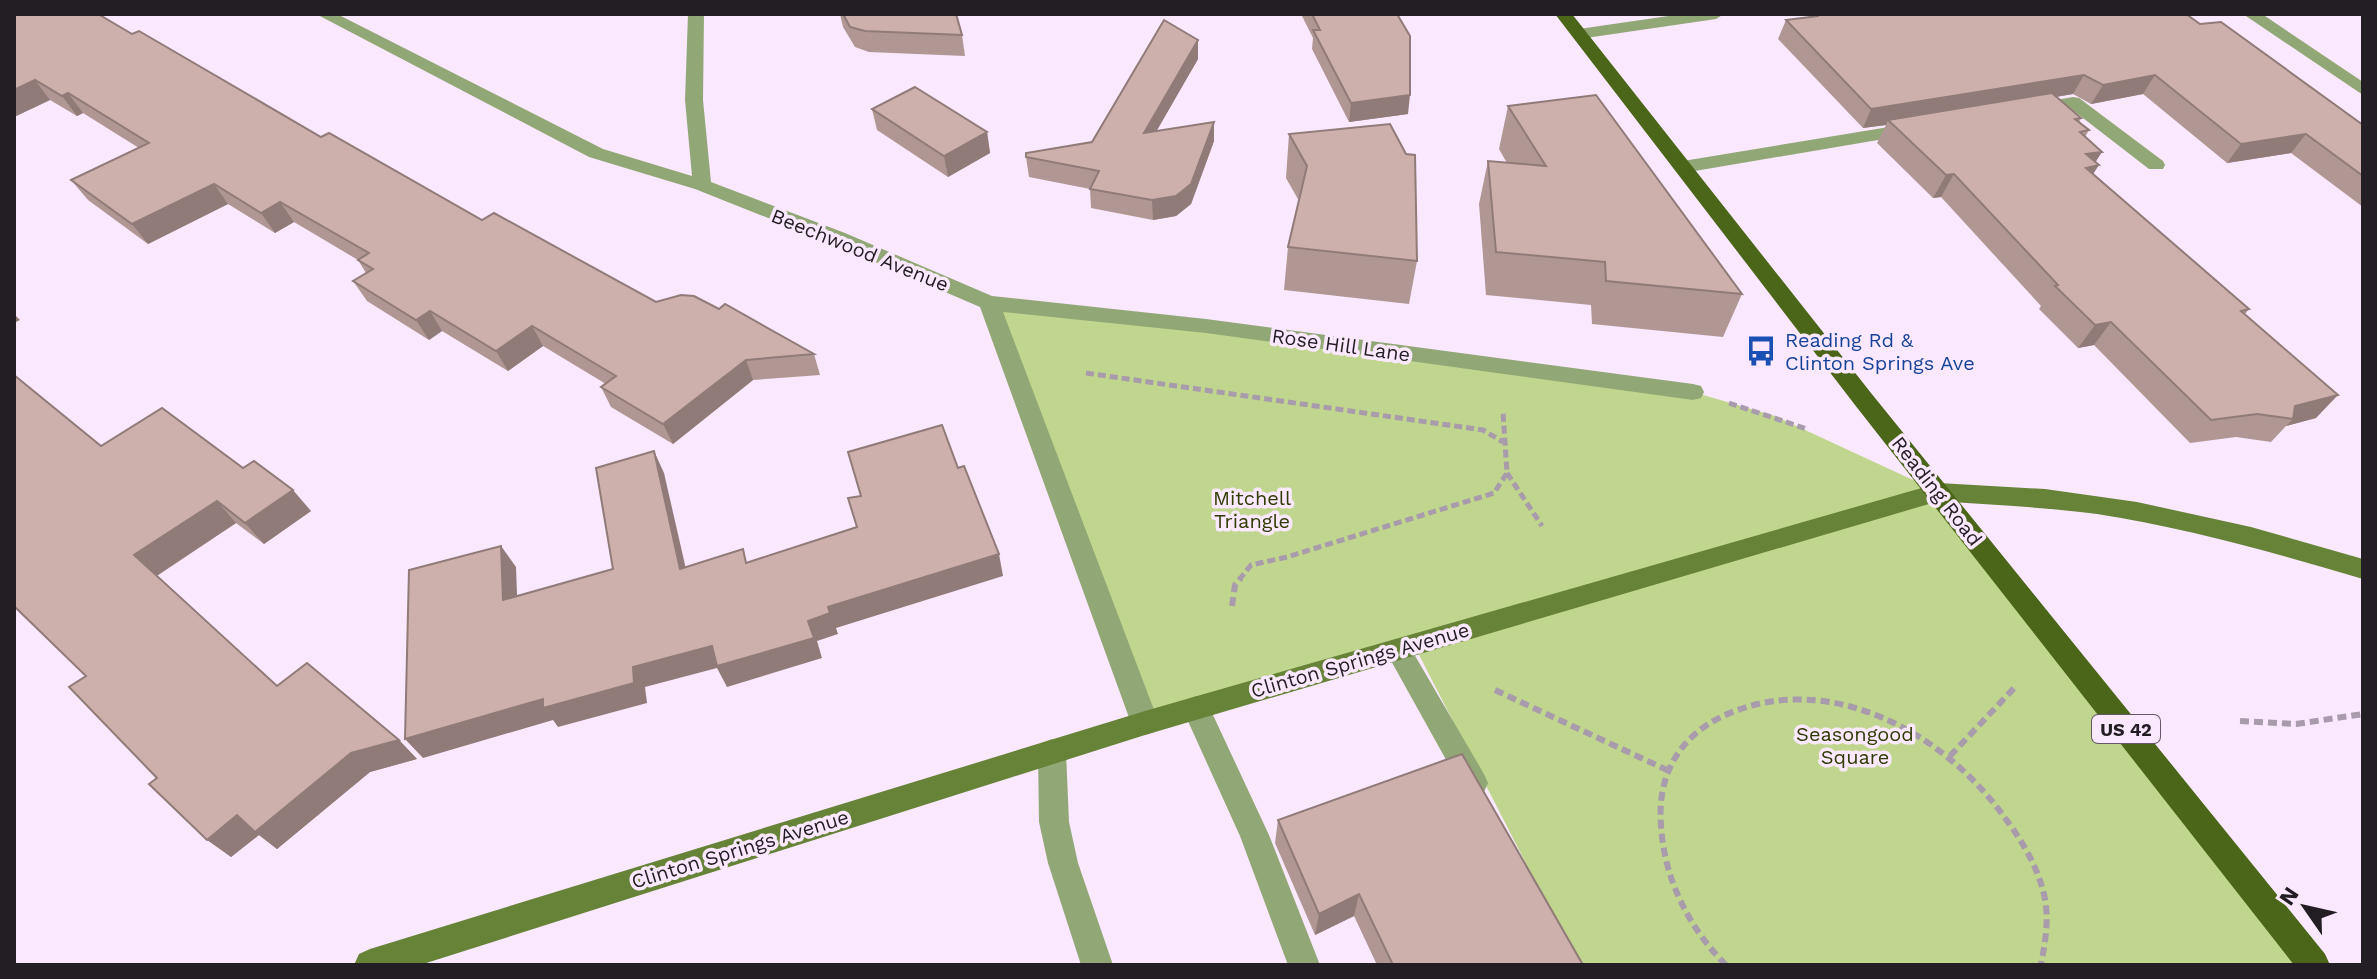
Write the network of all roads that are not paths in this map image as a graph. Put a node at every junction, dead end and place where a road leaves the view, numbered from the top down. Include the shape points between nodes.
1 (324, 14) edge
2 (696, 14) edge
3 (1563, 14) edge
4 (1716, 14) edge
5 (2251, 14) edge
6 (1579, 34) junction
7 (2363, 90) edge
8 (2011, 112) edge
9 (1933, 125) edge
10 (2156, 165) dead end
11 (1683, 167) junction
12 (702, 185) junction
13 (989, 303) junction
14 (1693, 392) road end
15 (1939, 492) junction
16 (2363, 569) edge
17 (1398, 650) junction
18 (1196, 708) junction
19 (1145, 723) junction
20 (1052, 752) junction
21 (1486, 805) edge
22 (370, 965) edge
23 (1097, 965) edge
24 (1304, 965) edge
25 (2314, 965) edge

1 - 12 street, Beechwood Avenue via 596,153
2 - 12 street via 694,100
3 - 6 main road, Reading Road / US 42
4 - 6 street
5 - 7 street
6 - 11 main road, Reading Road / US 42
8 - 10 street via 2073,102
9 - 11 street
11 - 15 main road, Reading Road / US 42
12 - 13 street, Beechwood Avenue
13 - 14 street, Rose Hill Lane via 1206,326
13 - 19 street
15 - 16 street, Clinton Springs Avenue via 2060,500 2175,519
15 - 17 street, Clinton Springs Avenue
15 - 25 main road, Reading Road / US 42
17 - 18 street, Clinton Springs Avenue
17 - 21 street
18 - 19 street, Clinton Springs Avenue
18 - 24 street via 1254,835
19 - 20 street, Clinton Springs Avenue
20 - 22 street, Clinton Springs Avenue
20 - 23 street via 1054,822

